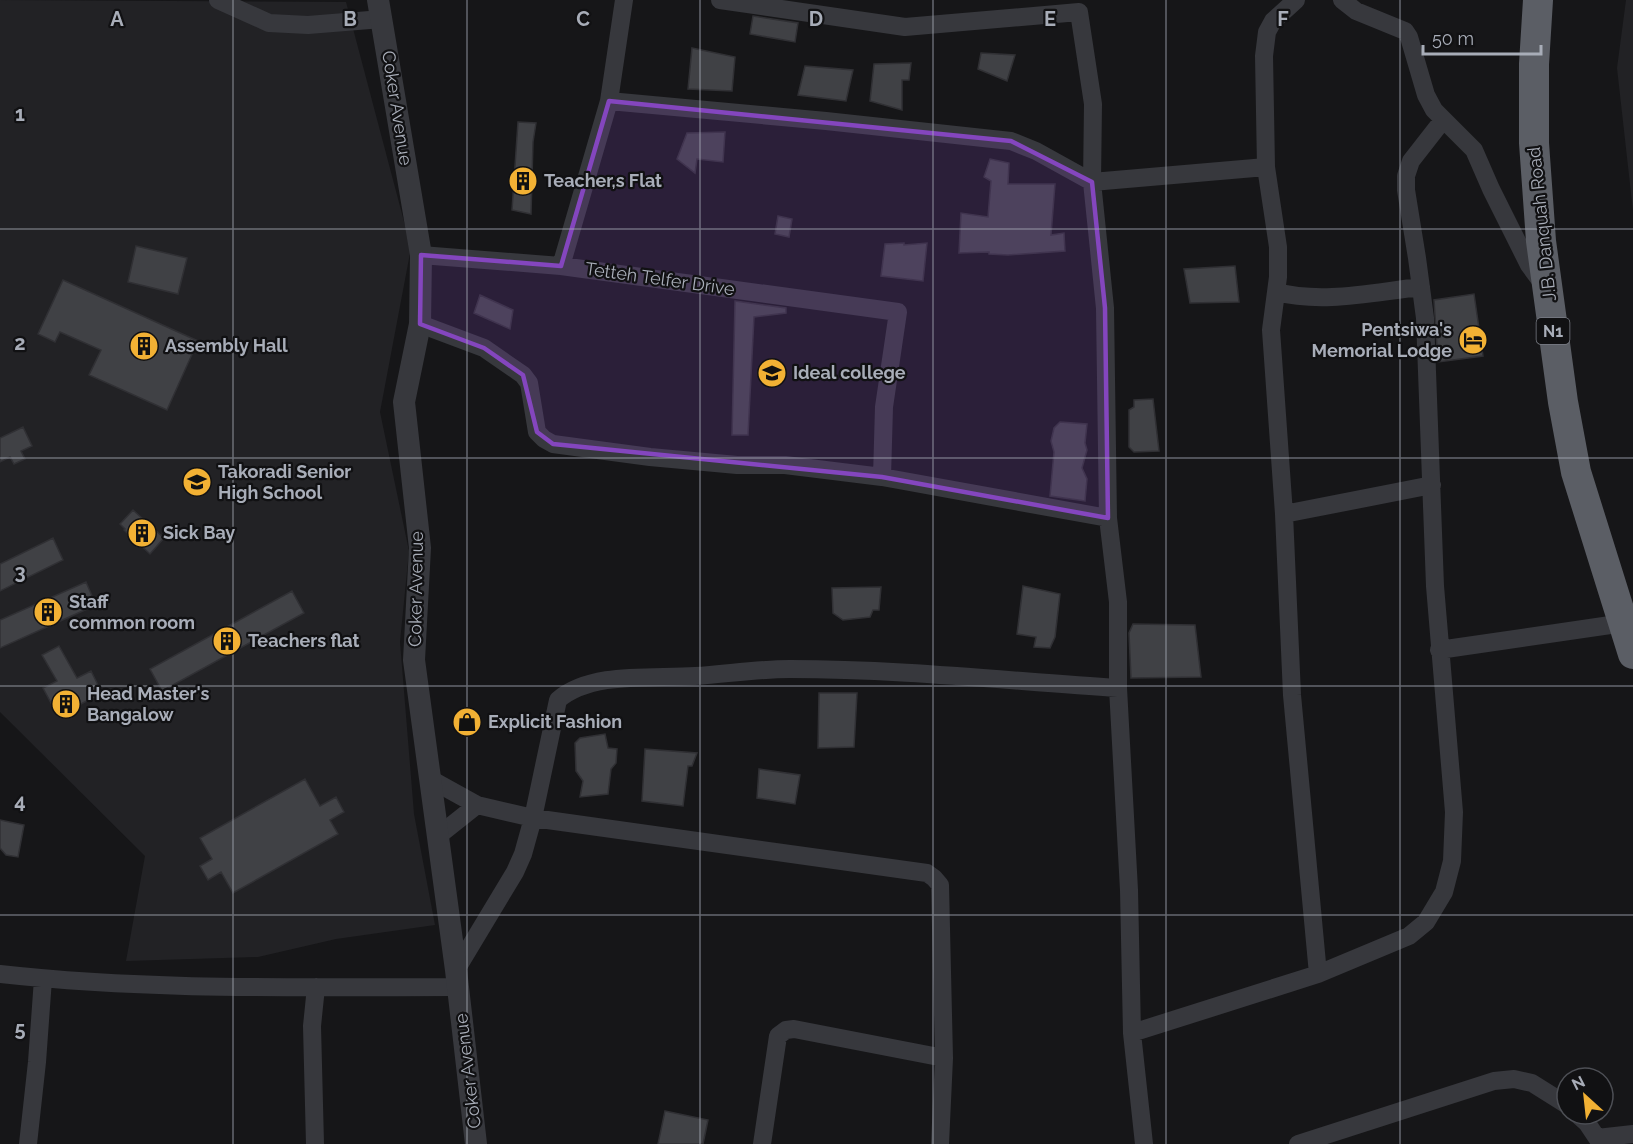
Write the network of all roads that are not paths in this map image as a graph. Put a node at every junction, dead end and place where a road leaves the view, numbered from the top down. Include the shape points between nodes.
1 (218, 0) edge
2 (624, 0) edge
3 (720, 0) edge
4 (1296, 0) edge
5 (1342, 0) edge
6 (1538, 0) edge
7 (380, 9) edge
8 (609, 101) junction
9 (1443, 120) junction
10 (1266, 167) junction
11 (1092, 182) junction
12 (421, 255) junction
13 (561, 266) junction
14 (1421, 287) junction
15 (1548, 288) junction
16 (1276, 292) junction
17 (420, 324) junction
18 (882, 477) junction
19 (1431, 486) junction
20 (1284, 514) junction
21 (1108, 518) junction
22 (1624, 623) junction
23 (1439, 650) junction
24 (1633, 654) edge
25 (1118, 687) junction
26 (430, 779) junction
27 (477, 805) junction
28 (533, 818) junction
29 (438, 836) junction
30 (0, 974) edge
31 (1318, 974) junction
32 (457, 978) junction
33 (43, 979) junction
34 (316, 987) junction
35 (1132, 1033) junction
36 (945, 1058) junction
37 (1555, 1097) edge
38 (1589, 1126) edge
39 (1633, 1134) edge
40 (1599, 1141) edge
41 (28, 1144) edge
42 (315, 1144) edge
43 (476, 1144) edge
44 (762, 1144) edge
45 (940, 1144) edge
46 (1144, 1144) edge
47 (1298, 1144) edge

1 - 7 street via 269,23 308,25
2 - 8 street
3 - 11 street via 905,27 1079,12 1093,104
4 - 10 street via 1267,32
5 - 9 street via 1356,11 1406,31 1426,96
6 - 15 highway, J.B. Danquah Road / N1 via 1534,143
7 - 12 street, Coker Avenue
8 - 11 street via 1011,141
8 - 13 street
9 - 14 street via 1411,161 1406,176
9 - 15 street via 1474,150 1529,265
10 - 11 street
10 - 16 street via 1278,247
11 - 21 street via 1105,308
12 - 13 street, Tetteh Telfer Drive
12 - 17 street, Coker Avenue
13 - 18 street, Tetteh Telfer Drive via 898,312 884,407
14 - 16 street via 1320,298
14 - 19 street
15 - 22 highway, J.B. Danquah Road / N1 via 1576,472
16 - 20 street via 1271,330
17 - 18 street via 483,348 523,375 537,432 553,444 650,457 785,465
17 - 26 street, Coker Avenue via 404,402 420,548 414,660
18 - 21 street
19 - 20 street
19 - 23 street
20 - 31 street via 1292,695
21 - 25 street via 1118,602
22 - 23 street
22 - 24 highway, J.B. Danquah Road / N1
23 - 31 street via 1454,812 1452,861 1444,892 1426,922 1408,936
25 - 28 street via 788,669 623,677 578,688 558,700
25 - 35 street
26 - 27 street
26 - 29 street, Coker Avenue
27 - 28 street
27 - 29 street
28 - 32 street via 515,872
28 - 36 street via 927,873 940,885
29 - 32 street, Coker Avenue
30 - 33 street
31 - 35 street
32 - 34 street
32 - 43 street, Coker Avenue
33 - 34 street via 171,986
33 - 41 street
34 - 42 street via 312,1026
35 - 46 street
36 - 44 street via 786,1029 778,1036
36 - 45 street
37 - 47 street via 1532,1083 1514,1079 1494,1081
38 - 40 street
39 - 40 street

